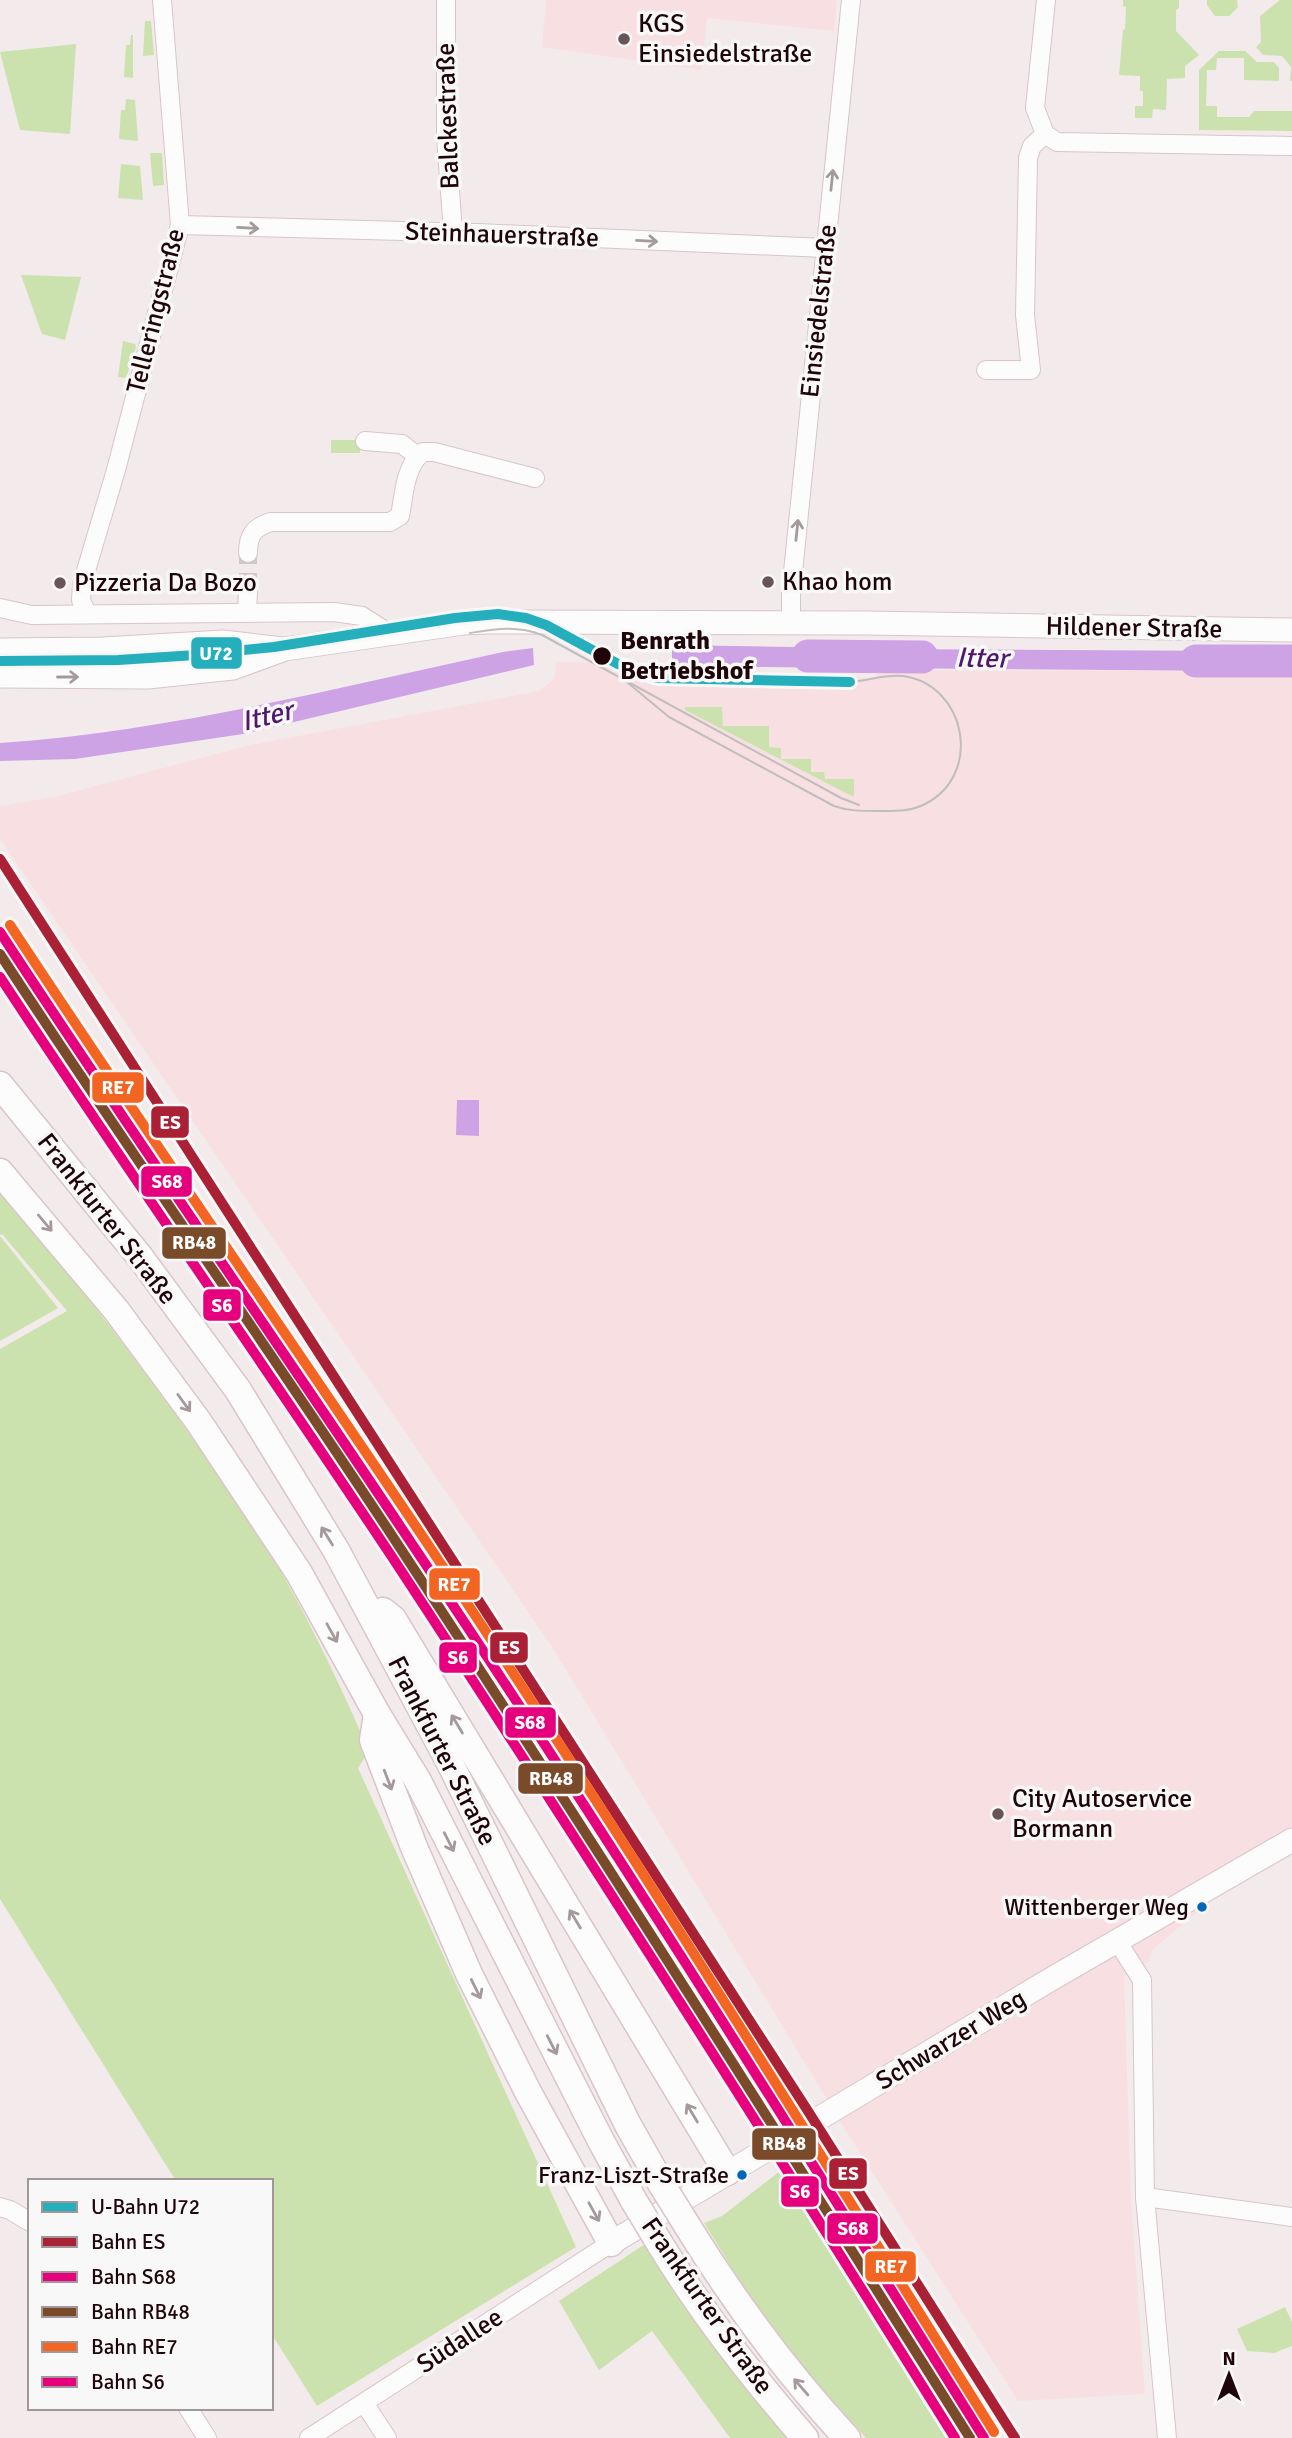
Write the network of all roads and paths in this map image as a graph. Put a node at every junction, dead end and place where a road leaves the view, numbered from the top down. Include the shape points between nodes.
1 (162, 0) edge
2 (446, 0) edge
3 (851, 0) edge
4 (1046, 0) edge
5 (1045, 134) junction
6 (1292, 146) edge
7 (180, 225) junction
8 (453, 232) junction
9 (825, 248) junction
10 (986, 370) dead end
11 (365, 441) dead end
12 (417, 456) junction
13 (535, 478) dead end
14 (248, 553) tunnel mouth
15 (248, 591) tunnel mouth
16 (0, 608) edge
17 (247, 612) junction
18 (87, 614) junction
19 (791, 623) junction
20 (1292, 630) edge
21 (390, 634) junction
22 (285, 649) junction
23 (0, 650) edge
24 (0, 676) edge
25 (0, 1085) edge
26 (0, 1172) edge
27 (362, 1595) junction
28 (377, 1714) junction
29 (1292, 1840) edge
30 (1117, 1941) junction
31 (727, 2172) junction
32 (1145, 2197) junction
33 (0, 2207) edge
34 (1292, 2217) edge
35 (28, 2221) edge
36 (611, 2243) junction
37 (364, 2403) junction
38 (189, 2410) edge
39 (207, 2438) edge
40 (309, 2438) edge
41 (387, 2438) edge
42 (805, 2438) edge
43 (846, 2438) edge
44 (1167, 2438) edge

1 - 7 street, Telleringstraße
2 - 8 street, Balckestraße via 446,136
9 -> 3 street, Einsiedelstraße
4 - 5 street via 1035,108
5 - 6 street via 1057,142
5 - 10 street via 1032,146 1028,158 1025,315 1031,370
7 -> 8 street, Steinhauerstraße
7 - 18 street, Telleringstraße via 82,584 81,600
8 -> 9 street, Steinhauerstraße
19 -> 9 street, Einsiedelstraße
11 - 12 street via 402,444
12 - 13 street via 429,451
12 - 14 street via 410,467 400,516 390,522 271,522 250,535
15 - 17 street
16 - 18 street via 32,615
17 - 18 street
17 - 21 street via 350,613
19 - 20 main road, Hildener Straße
19 - 21 main road, Hildener Straße via 488,622
21 - 22 main road, Hildener Straße
22 - 23 main road, Hildener Straße via 223,642
24 -> 22 main road, Hildener Straße via 159,676 233,668
27 -> 25 highway, Frankfurter Straße via 238,1390 140,1257
26 -> 28 highway, Frankfurter Straße via 116,1310 198,1421 299,1573
31 -> 27 highway via 394,1619
43 -> 27 highway, Frankfurter Straße, bridge via 726,2290 662,2185
28 -> 36 highway via 373,1740 469,1974 527,2092
28 -> 42 highway, Frankfurter Straße, bridge via 418,1781 634,2201 706,2314
29 - 30 main road, Schwarzer Weg
30 - 31 main road, Schwarzer Weg
30 - 32 street via 1142,1980
31 - 36 main road, Schwarzer Weg
32 - 34 street
32 - 44 street
33 - 35 street
36 - 37 street, Südallee
37 - 40 street, Südallee
37 - 41 street
38 - 39 street

